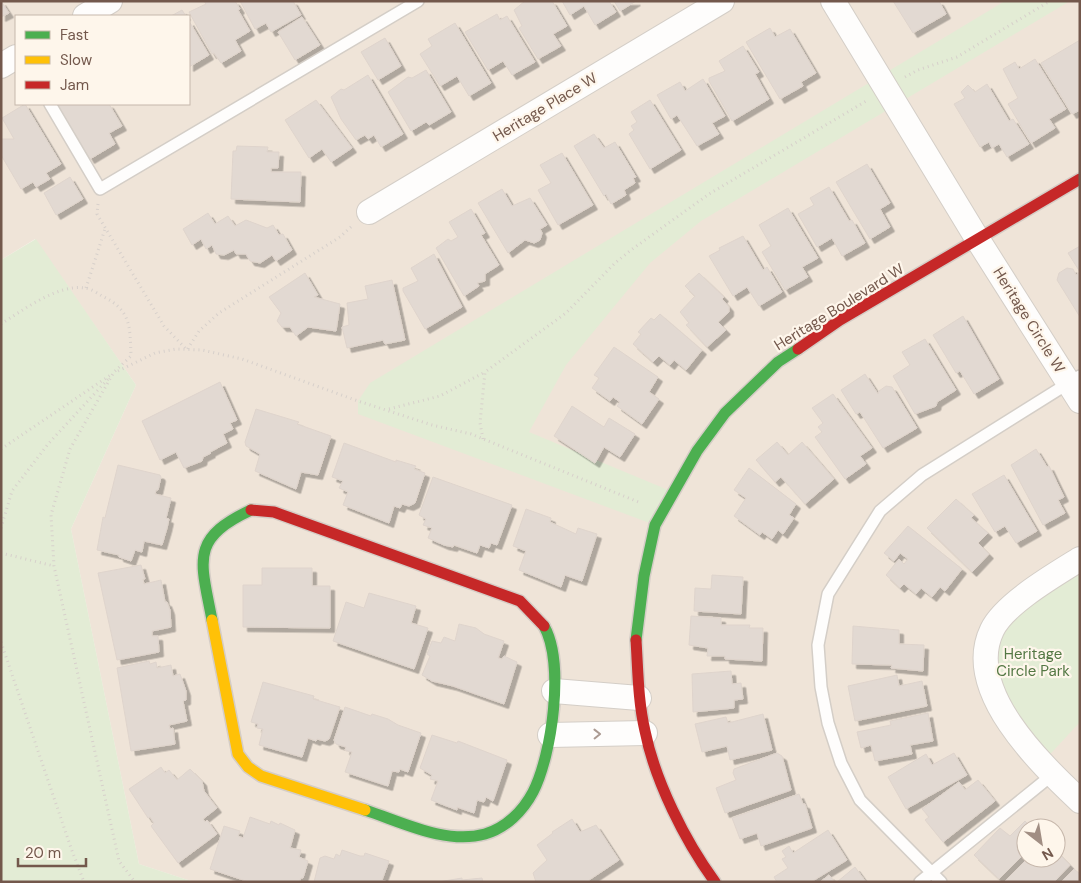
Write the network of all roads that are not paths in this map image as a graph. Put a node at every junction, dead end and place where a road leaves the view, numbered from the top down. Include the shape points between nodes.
1 (110, 1) edge
2 (418, 1) edge
3 (722, 1) edge
4 (833, 1) edge
5 (87, 15) edge
6 (15, 58) edge
7 (1, 66) edge
8 (51, 105) edge
9 (1080, 179) edge
10 (369, 212) road end
11 (978, 240) junction
12 (1076, 387) edge
13 (1080, 559) edge
14 (554, 691) junction
15 (639, 698) junction
16 (645, 733) junction
17 (550, 735) junction
18 (1052, 775) junction
19 (1080, 801) edge
20 (932, 872) junction
21 (715, 882) edge
22 (920, 882) edge
23 (941, 882) edge

1 - 5 street
2 - 8 lane via 100,189
3 - 10 street, Heritage Place W
4 - 11 street
6 - 7 street
9 - 11 street, Heritage Boulevard W
11 - 12 street, Heritage Circle W
11 - 15 street, Heritage Boulevard W via 840,320 778,362 725,413 697,451 654,525 636,639
12 - 20 lane via 922,475 880,511 828,594 818,645 820,688 841,763 860,800
13 - 18 street via 1012,606 992,629 984,654 988,679 1001,708
14 - 15 street
14 - 17 street
14 - 17 street via 553,648 534,612 520,601 274,512 251,510 211,533 203,552 203,572 238,754 248,767 262,776 453,838 477,837 503,826 522,808 535,788
15 - 16 street, Heritage Boulevard W
17 -> 16 street
16 - 21 street, Heritage Boulevard W via 667,798 698,859
18 - 19 street
18 - 20 lane
20 - 22 lane
20 - 23 lane

